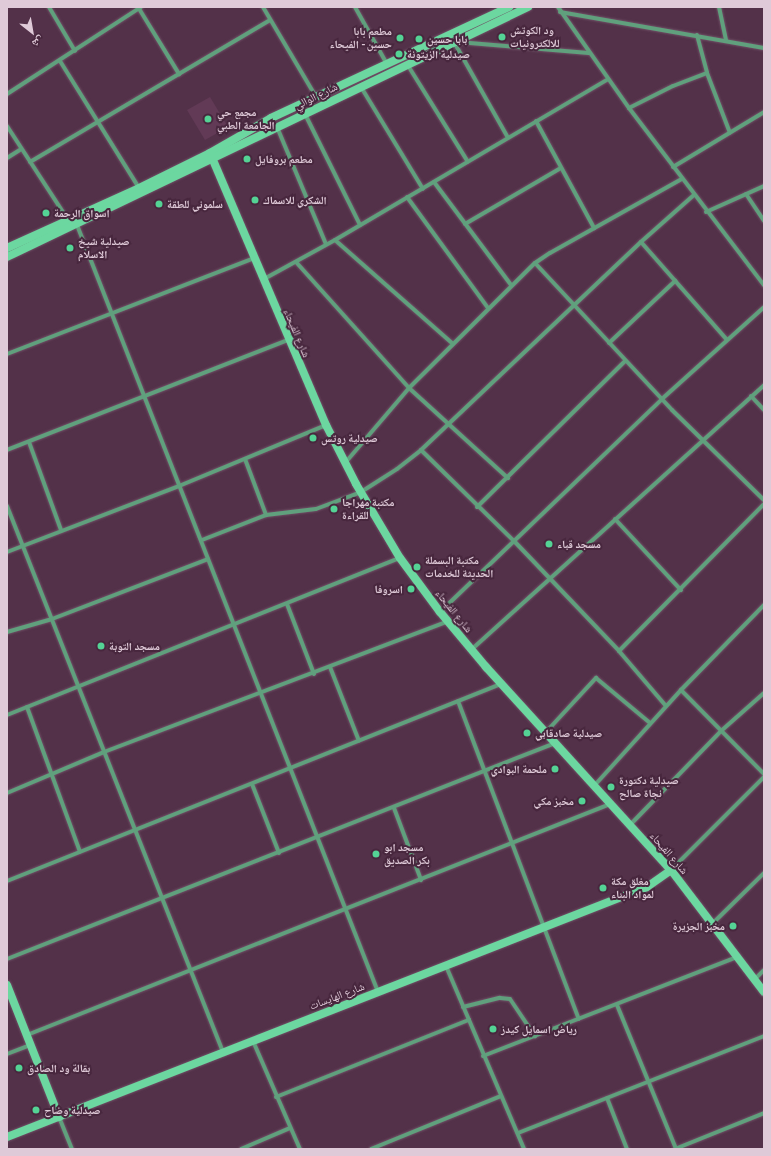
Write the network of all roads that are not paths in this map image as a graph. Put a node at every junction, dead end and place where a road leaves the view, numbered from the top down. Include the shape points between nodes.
1 (49, 7) edge
2 (139, 7) edge
3 (263, 7) edge
4 (355, 7) edge
5 (509, 7) edge
6 (528, 7) edge
7 (558, 7) edge
8 (719, 7) edge
9 (560, 12) junction
10 (270, 20) junction
11 (697, 35) junction
12 (726, 40) junction
13 (454, 42) junction
14 (764, 48) edge
15 (75, 51) junction
16 (590, 53) junction
17 (60, 61) junction
18 (387, 64) junction
19 (407, 64) junction
20 (707, 73) junction
21 (179, 74) junction
22 (608, 79) junction
23 (361, 86) junction
24 (7, 94) edge
25 (316, 97) junction
26 (629, 108) junction
27 (764, 112) edge
28 (305, 114) junction
29 (536, 121) junction
30 (99, 122) junction
31 (7, 126) edge
32 (277, 126) junction
33 (730, 133) junction
34 (508, 138) junction
35 (20, 150) junction
36 (212, 156) junction
37 (7, 158) edge
38 (30, 162) junction
39 (468, 162) junction
40 (673, 167) junction
41 (561, 168) junction
42 (682, 179) junction
43 (434, 182) junction
44 (764, 186) edge
45 (139, 188) junction
46 (423, 189) junction
47 (746, 194) junction
48 (694, 195) junction
49 (407, 197) junction
50 (706, 212) junction
51 (68, 220) junction
52 (764, 221) edge
53 (465, 224) junction
54 (77, 225) junction
55 (360, 225) junction
56 (594, 228) junction
57 (335, 240) junction
58 (641, 242) junction
59 (326, 244) junction
60 (7, 248) edge
61 (7, 258) edge
62 (254, 258) junction
63 (296, 262) junction
64 (535, 263) junction
65 (264, 279) junction
66 (675, 281) junction
67 (511, 285) junction
68 (764, 285) edge
69 (573, 306) junction
70 (764, 307) edge
71 (488, 308) junction
72 (111, 312) junction
73 (288, 340) junction
74 (727, 340) junction
75 (609, 343) junction
76 (453, 344) junction
77 (7, 354) edge
78 (625, 361) junction
79 (764, 385) edge
80 (409, 388) junction
81 (751, 396) junction
82 (145, 398) junction
83 (662, 399) junction
84 (764, 410) edge
85 (326, 425) junction
86 (448, 425) junction
87 (704, 439) junction
88 (29, 442) junction
89 (7, 450) edge
90 (421, 450) junction
91 (245, 459) junction
92 (345, 463) junction
93 (508, 478) junction
94 (179, 486) junction
95 (361, 492) junction
96 (764, 500) edge
97 (764, 504) edge
98 (7, 506) edge
99 (476, 507) junction
100 (266, 515) junction
101 (615, 519) junction
102 (61, 530) junction
103 (202, 540) junction
104 (515, 542) junction
105 (23, 546) junction
106 (7, 552) edge
107 (400, 558) junction
108 (208, 559) junction
109 (548, 578) junction
110 (680, 590) junction
111 (287, 604) junction
112 (764, 605) edge
113 (440, 612) junction
114 (52, 619) junction
115 (447, 622) junction
116 (234, 624) junction
117 (7, 632) edge
118 (471, 650) junction
119 (619, 651) junction
120 (330, 667) junction
121 (314, 674) junction
122 (501, 684) junction
123 (78, 686) junction
124 (681, 690) junction
125 (764, 693) edge
126 (261, 694) junction
127 (458, 701) junction
128 (666, 706) junction
129 (27, 707) junction
130 (7, 714) edge
131 (650, 723) junction
132 (721, 731) junction
133 (545, 732) junction
134 (359, 741) junction
135 (555, 744) junction
136 (104, 752) junction
137 (290, 768) junction
138 (50, 773) junction
139 (484, 773) junction
140 (764, 775) edge
141 (252, 784) junction
142 (594, 787) junction
143 (7, 793) edge
144 (610, 804) junction
145 (394, 808) junction
146 (630, 825) junction
147 (135, 830) junction
148 (318, 838) junction
149 (511, 844) junction
150 (80, 852) junction
151 (279, 853) junction
152 (671, 870) junction
153 (764, 873) edge
154 (421, 880) junction
155 (7, 881) edge
156 (162, 898) junction
157 (346, 910) junction
158 (712, 924) junction
159 (543, 927) junction
160 (738, 957) junction
161 (7, 959) edge
162 (446, 966) junction
163 (191, 970) junction
164 (764, 970) edge
165 (754, 980) junction
166 (8, 988) edge
167 (378, 992) junction
168 (764, 992) edge
169 (617, 1005) junction
170 (463, 1007) junction
171 (579, 1019) junction
172 (469, 1020) junction
173 (27, 1035) junction
174 (535, 1036) junction
175 (764, 1036) edge
176 (253, 1041) junction
177 (31, 1045) junction
178 (223, 1052) junction
179 (7, 1054) edge
180 (483, 1056) junction
181 (648, 1082) junction
182 (501, 1096) junction
183 (276, 1097) junction
184 (607, 1098) junction
185 (764, 1113) edge
186 (59, 1117) junction
187 (290, 1128) junction
188 (518, 1133) junction
189 (7, 1137) edge
190 (72, 1149) edge
191 (241, 1149) edge
192 (300, 1149) edge
193 (371, 1149) edge
194 (524, 1149) edge
195 (627, 1149) edge
196 (676, 1149) edge

1 - 15 street
2 - 15 street
2 - 21 street
3 - 10 street
4 - 18 street
5 - 18 street, شارع الوالي
6 - 13 street, شارع الوالي
7 - 9 street
8 - 12 street
9 - 11 street
9 - 16 street
10 - 21 street
10 - 25 street
11 - 12 street
11 - 20 street
12 - 14 street
13 - 16 street
13 - 19 street, شارع الوالي
13 - 34 street
15 - 17 street
16 - 22 street
17 - 24 street
17 - 30 street
18 - 25 street, شارع الوالي
19 - 23 street, شارع الوالي
19 - 39 street
20 - 26 street via 673,86
20 - 33 street
21 - 30 street
22 - 26 street
22 - 29 street
23 - 28 street, شارع الوالي
23 - 46 street
25 - 36 street, شارع الوالي via 258,125
26 - 40 street
27 - 33 street
28 - 32 street, شارع الوالي
28 - 55 street
29 - 34 street
29 - 41 street
30 - 38 street
30 - 45 street
31 - 35 street
32 - 36 street, شارع الوالي
32 - 59 street
33 - 40 street
34 - 39 street
35 - 37 street
35 - 38 street
36 - 45 street, شارع الوالي
36 - 54 street, شارع الوالي
36 - 62 street, شارع الفيحاء
38 - 51 street
39 - 43 street
40 - 42 street
41 - 53 street
41 - 56 street
42 - 48 street
42 - 56 street
43 - 46 street
43 - 53 street
44 - 47 street
45 - 51 street, شارع الوالي
46 - 49 street
47 - 50 street
47 - 52 street
48 - 50 street
48 - 58 street
49 - 55 street
49 - 71 street
50 - 68 street
51 - 60 street, شارع الوالي
53 - 67 street
54 - 61 street, شارع الوالي
54 - 72 street
55 - 57 street
56 - 64 street
57 - 59 street
57 - 76 street
58 - 66 street
58 - 69 street
59 - 63 street
62 - 65 street, شارع الفيحاء
62 - 72 street
63 - 65 street
63 - 80 street
64 - 67 street
64 - 69 street
65 - 73 street, شارع الفيحاء
66 - 74 street
66 - 75 street
67 - 71 street
69 - 75 street
69 - 86 street
70 - 74 street
71 - 76 street
72 - 77 street
72 - 82 street
73 - 82 street
73 - 85 street, شارع الفيحاء
74 - 83 street
75 - 78 street
76 - 80 street
78 - 83 street
78 - 93 street
79 - 81 street
80 - 86 street
80 - 92 street
81 - 84 street
81 - 87 street
82 - 88 street
82 - 94 street
83 - 87 street
83 - 104 street
85 - 91 street
85 - 92 street, شارع الفيحاء
86 - 90 street
86 - 93 street
87 - 96 street
87 - 101 street
88 - 89 street
88 - 102 street
90 - 95 street
90 - 99 street
91 - 94 street
91 - 100 street
92 - 95 street, شارع الفيحاء
93 - 99 street
94 - 102 street
94 - 103 street
95 - 100 street via 316,509
95 - 107 street, شارع الفيحاء
97 - 110 street
98 - 105 street
99 - 104 street
100 - 103 street
101 - 109 street
101 - 110 street
102 - 105 street
103 - 108 street
104 - 109 street
104 - 113 street
105 - 106 street
105 - 114 street
107 - 111 street
107 - 113 street, شارع الفيحاء
108 - 114 street
108 - 116 street
109 - 118 street
109 - 119 street
110 - 119 street
111 - 116 street
111 - 121 street
112 - 124 street
113 - 115 street, شارع الفيحاء
114 - 117 street
114 - 123 street
115 - 118 street, شارع الفيحاء
115 - 120 street
116 - 123 street
116 - 126 street
118 - 122 street, شارع الفيحاء
119 - 128 street
120 - 121 street
120 - 134 street
121 - 126 street
122 - 127 street
122 - 133 street, شارع الفيحاء
123 - 129 street
123 - 136 street
124 - 128 street
124 - 132 street
125 - 132 street
126 - 136 street
126 - 137 street
127 - 134 street
127 - 139 street
128 - 131 street
129 - 130 street
129 - 138 street
131 - 133 street via 596,678
131 - 142 street
132 - 140 street
132 - 146 street
133 - 135 street, شارع الفيحاء
134 - 137 street
135 - 139 street
135 - 142 street, شارع الفيحاء
136 - 138 street
136 - 147 street
137 - 141 street
137 - 148 street
138 - 143 street
138 - 150 street
139 - 145 street
139 - 149 street
140 - 152 street
141 - 147 street
141 - 151 street
142 - 144 street, شارع الفيحاء
144 - 146 street, شارع الفيحاء
144 - 149 street
145 - 148 street
145 - 154 street
146 - 152 street, شارع الفيحاء
147 - 150 street
147 - 156 street
148 - 151 street
148 - 157 street
149 - 154 street
149 - 159 street
150 - 155 street
151 - 156 street
152 - 158 street, شارع الفيحاء
152 - 159 street, شارع الهايسات via 647,887
153 - 158 street
154 - 157 street
156 - 161 street
156 - 163 street
157 - 163 street
157 - 167 street
158 - 160 street, شارع الفيحاء
159 - 162 street, شارع الهايسات
159 - 171 street
160 - 165 street, شارع الفيحاء
160 - 169 street
162 - 167 street, شارع الهايسات
162 - 170 street
163 - 173 street
163 - 178 street
164 - 165 street
165 - 168 street, شارع الفيحاء
166 - 173 street
167 - 176 street, شارع الهايسات
169 - 171 street
169 - 181 street
170 - 172 street
170 - 174 street via 500,998 510,999
171 - 174 street
172 - 180 street
172 - 183 street
173 - 177 street
174 - 180 street
175 - 181 street
176 - 178 street, شارع الهايسات
176 - 183 street
177 - 179 street
177 - 186 street
178 - 186 street, شارع الهايسات
180 - 182 street
181 - 184 street
181 - 196 street
182 - 188 street
182 - 193 street
183 - 187 street
184 - 188 street
184 - 195 street
185 - 196 street
186 - 189 street, شارع الهايسات
186 - 190 street
187 - 191 street
187 - 192 street
188 - 194 street

